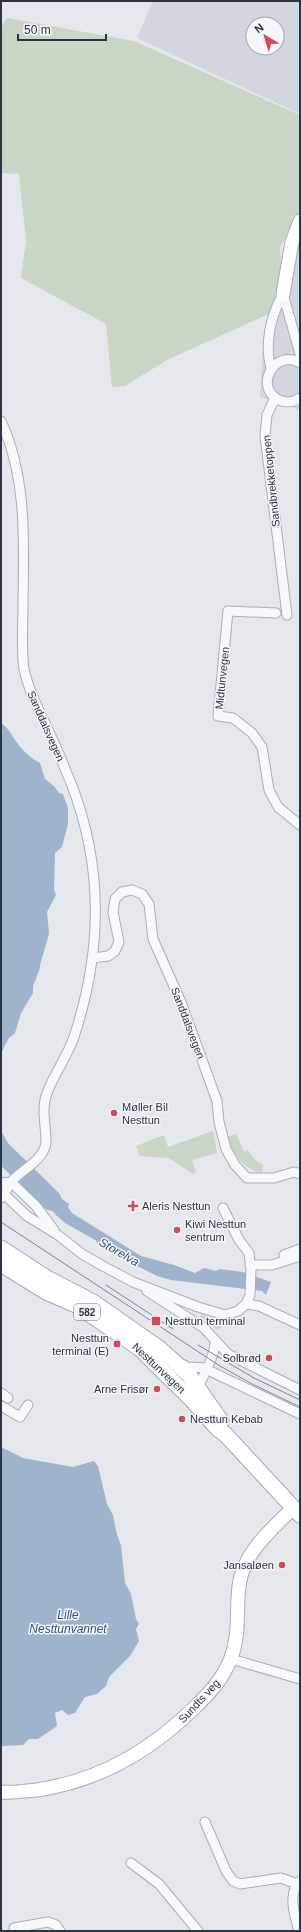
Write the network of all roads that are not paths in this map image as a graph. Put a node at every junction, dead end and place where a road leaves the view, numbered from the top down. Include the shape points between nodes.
1 (300, 220) edge
2 (283, 294) junction
3 (300, 354) edge
4 (300, 363) edge
5 (271, 368) junction
6 (275, 398) junction
7 (300, 398) edge
8 (1, 420) edge
9 (276, 613) dead end
10 (287, 615) dead end
11 (300, 825) edge
12 (93, 958) junction
13 (300, 1174) edge
14 (13, 1181) junction
15 (1, 1183) edge
16 (3, 1196) edge
17 (223, 1208) dead end
18 (58, 1235) junction
19 (1, 1248) edge
20 (300, 1249) edge
21 (300, 1256) edge
22 (1, 1264) edge
23 (262, 1265) junction
24 (250, 1268) junction
25 (133, 1282) junction
26 (246, 1304) junction
27 (300, 1325) edge
28 (215, 1340) junction
29 (174, 1361) junction
30 (209, 1370) junction
31 (300, 1390) edge
32 (195, 1393) junction
33 (28, 1405) dead end
34 (1, 1406) edge
35 (300, 1414) edge
36 (296, 1511) edge
37 (231, 1659) junction
38 (300, 1679) edge
39 (1, 1792) edge
40 (205, 1822) dead end
41 (131, 1863) dead end
42 (298, 1882) edge
43 (14, 1928) dead end
44 (60, 1931) edge
45 (198, 1931) edge
46 (299, 1931) edge

1 - 2 street via 292,242
2 - 3 street
2 - 5 street via 270,329
4 - 5 street via 280,361
5 - 6 street via 267,384
6 - 7 street via 291,402
6 - 10 street, Sandbrekketoppen via 267,416 265,436
8 - 12 street, Sanddalsvegen via 14,457 21,499 24,546 24,667 33,698 71,784 88,837 94,878 96,921
9 - 11 street, Midtunvegen via 228,611 218,716 233,718 252,732 262,747 270,790 278,807
12 - 13 street, Sanddalsvegen via 108,956 115,951 119,942 113,912 115,899 122,892 132,890 142,894 149,904 153,939 181,1002 217,1100 219,1122 226,1149 235,1165 247,1178 274,1178 294,1172
12 - 14 street, Sanddalsvegen via 88,987 73,1039 44,1103 44,1152
14 - 15 street
14 - 16 street, Sanddalsvegen
14 - 18 street
16 - 18 street via 27,1216
17 - 24 street via 248,1253
18 - 25 street via 82,1254
19 - 29 main road, Nesttunvegen / 582 via 47,1278 93,1302 150,1341
20 - 23 street
21 - 23 street via 272,1265
22 - 32 main road, Nesttunvegen / 582 via 46,1292 78,1306 140,1348
23 - 24 street
24 - 26 street via 250,1295
25 - 26 street via 225,1315 238,1312
25 - 28 street via 204,1328
26 - 27 street via 259,1306
28 - 30 street, Nesttunvegen
28 - 31 street via 228,1354
29 - 30 street, Nesttunvegen via 188,1367
29 - 32 main road, Nesttunvegen / 582
30 - 32 street, Nesttunvegen
30 - 35 street
32 - 36 main road, Nesttunvegen / 582 via 224,1426 226,1435
33 - 34 street via 20,1417
36 - 37 street, Sundts veg via 257,1546 248,1558 239,1585 238,1630
37 - 38 street
37 - 39 street, Sundts veg via 214,1688 171,1731 132,1756 89,1777 55,1787 23,1792
40 - 42 street via 226,1871 233,1881 240,1884 281,1878
41 - 45 street via 158,1884
42 - 46 street via 293,1901
43 - 44 street via 48,1922 56,1925

